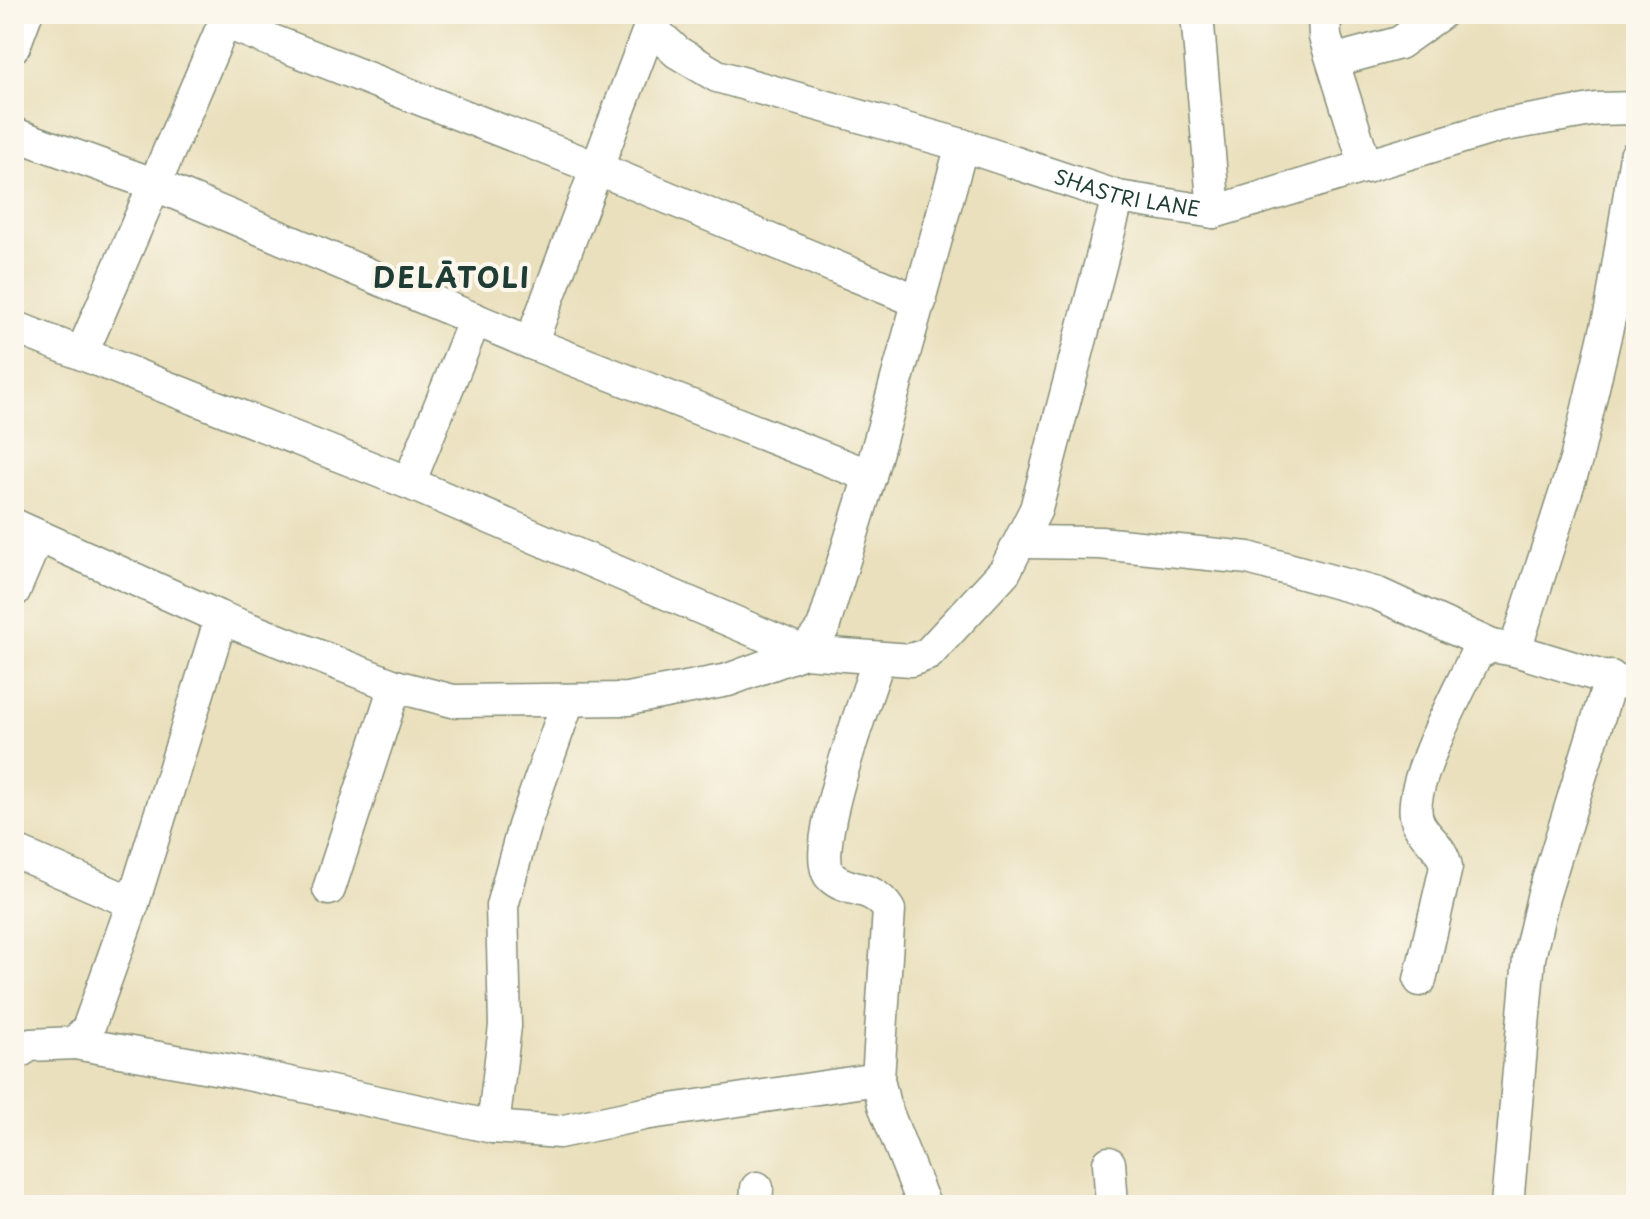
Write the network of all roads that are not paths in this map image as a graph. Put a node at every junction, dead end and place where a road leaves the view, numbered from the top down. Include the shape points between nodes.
1 (26, 14) edge
2 (1197, 14) edge
3 (1324, 14) edge
4 (1440, 14) edge
5 (226, 18) edge
6 (648, 21) edge
7 (14, 46) edge
8 (1333, 61) junction
9 (1636, 108) edge
10 (14, 134) edge
11 (962, 145) junction
12 (1636, 156) edge
13 (594, 167) junction
14 (1366, 167) junction
15 (156, 185) junction
16 (1118, 197) junction
17 (1214, 212) junction
18 (920, 302) junction
19 (475, 319) junction
20 (14, 327) edge
21 (531, 343) junction
22 (82, 353) junction
23 (870, 476) junction
24 (409, 483) junction
25 (26, 531) edge
26 (1022, 542) junction
27 (14, 591) edge
28 (221, 618) junction
29 (1503, 648) junction
30 (804, 652) junction
31 (879, 658) junction
32 (1623, 682) edge
33 (395, 686) junction
34 (568, 701) junction
35 (14, 851) edge
36 (329, 889) dead end
37 (133, 903) junction
38 (1420, 980) dead end
39 (75, 1043) junction
40 (14, 1055) edge
41 (878, 1079) junction
42 (493, 1127) junction
43 (1109, 1163) dead end
44 (924, 1205) edge
45 (1112, 1205) edge
46 (1507, 1205) edge

1 - 7 street
2 - 17 street
3 - 8 street
4 - 8 street via 1399,43
5 - 13 street
5 - 15 street
6 - 11 street, SHASTRI LANE via 677,52 717,76
6 - 13 street
8 - 14 street
9 - 14 street, SHASTRI LANE via 1597,109 1499,126
10 - 15 street
11 - 16 street, SHASTRI LANE
11 - 18 street
12 - 29 street via 1611,310 1576,460
13 - 18 street
13 - 21 street
14 - 17 street, SHASTRI LANE
15 - 19 street
15 - 22 street
16 - 17 street, SHASTRI LANE
16 - 26 street via 1036,509
18 - 23 street
19 - 21 street
19 - 24 street
20 - 22 street
21 - 23 street
22 - 24 street
23 - 30 street via 823,628
24 - 30 street
25 - 27 street
25 - 28 street
26 - 29 street via 1100,543 1248,558 1378,594
26 - 31 street via 1005,571 928,654 911,660
28 - 33 street
28 - 37 street
29 - 32 street
29 - 38 street via 1476,654 1415,803 1416,820 1443,852 1446,867
30 - 31 street
30 - 34 street via 728,680 628,699
31 - 41 street via 824,846 832,879 880,896 889,910
32 - 46 street via 1543,897 1529,958
33 - 34 street via 453,701
33 - 36 street
34 - 42 street via 502,906 505,1026
35 - 37 street
37 - 39 street via 88,1029
39 - 40 street via 30,1045
39 - 42 street
41 - 42 street via 559,1132
41 - 44 street
43 - 45 street

